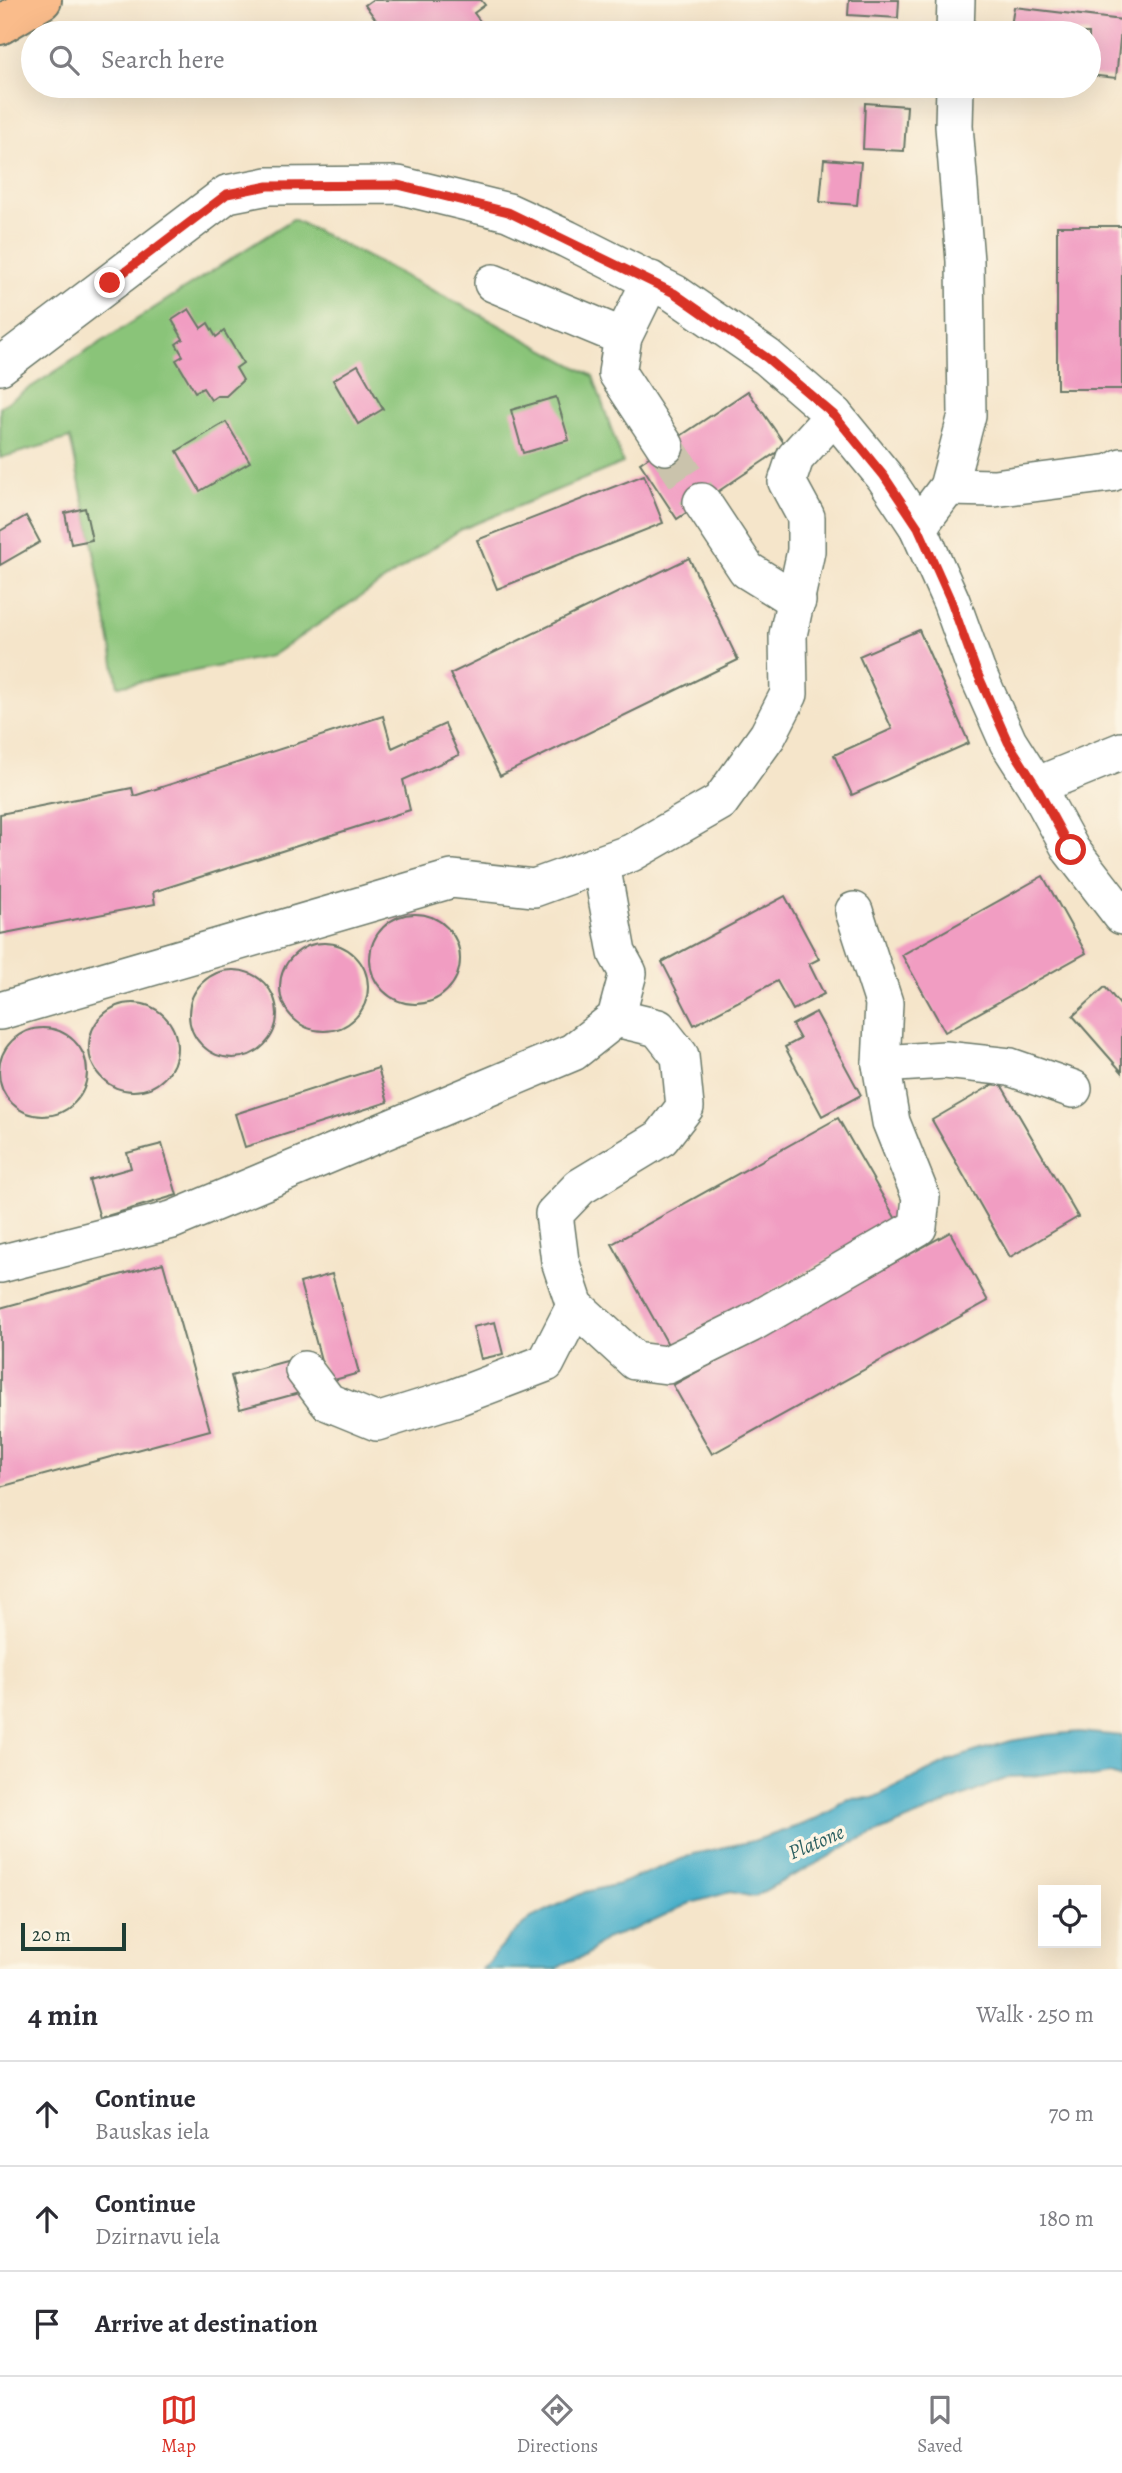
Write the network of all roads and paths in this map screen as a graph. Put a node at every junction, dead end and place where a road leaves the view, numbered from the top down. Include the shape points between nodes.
1 (43, 0) edge
2 (956, 0) edge
3 (955, 21) edge
4 (0, 25) edge
5 (955, 98) edge
6 (651, 281) junction
7 (492, 283) dead end
8 (623, 338) junction
9 (0, 366) edge
10 (834, 415) junction
11 (665, 446) tunnel mouth
12 (1122, 467) edge
13 (948, 487) junction
14 (702, 502) tunnel mouth
15 (918, 527) junction
16 (797, 601) junction
17 (1122, 751) edge
18 (1036, 786) junction
19 (601, 864) junction
20 (855, 911) dead end
21 (1122, 916) edge
22 (0, 1011) edge
23 (616, 1018) junction
24 (881, 1063) junction
25 (1073, 1088) dead end
26 (0, 1264) edge
27 (575, 1306) junction
28 (304, 1370) dead end

1 - 4 main road
2 - 3 street
5 - 13 street via 965,261 967,415
6 - 8 street
6 - 9 street via 508,212 398,185 268,186 227,194
6 - 10 street via 767,358
7 - 8 street
8 - 11 street via 617,373
10 - 15 street
10 - 16 street via 795,458 787,482 806,517 806,551
12 - 13 street via 1111,473 994,488
13 - 15 street
14 - 16 street via 747,570
15 - 18 street via 1003,730
16 - 19 street via 788,635 789,694 768,735 720,802 631,853
17 - 18 street
18 - 21 street via 1071,850
19 - 22 street via 534,888 452,879
19 - 23 street via 617,953 628,973
20 - 24 street via 884,1003
23 - 26 street via 573,1052 172,1220
23 - 27 street via 658,1028 680,1056 685,1107 661,1138 580,1187 555,1214 560,1261
24 - 25 street via 944,1060 1010,1067
24 - 27 street via 891,1122 921,1197 918,1227 750,1324 667,1365 635,1361
27 - 28 street via 546,1363 377,1422 328,1402

